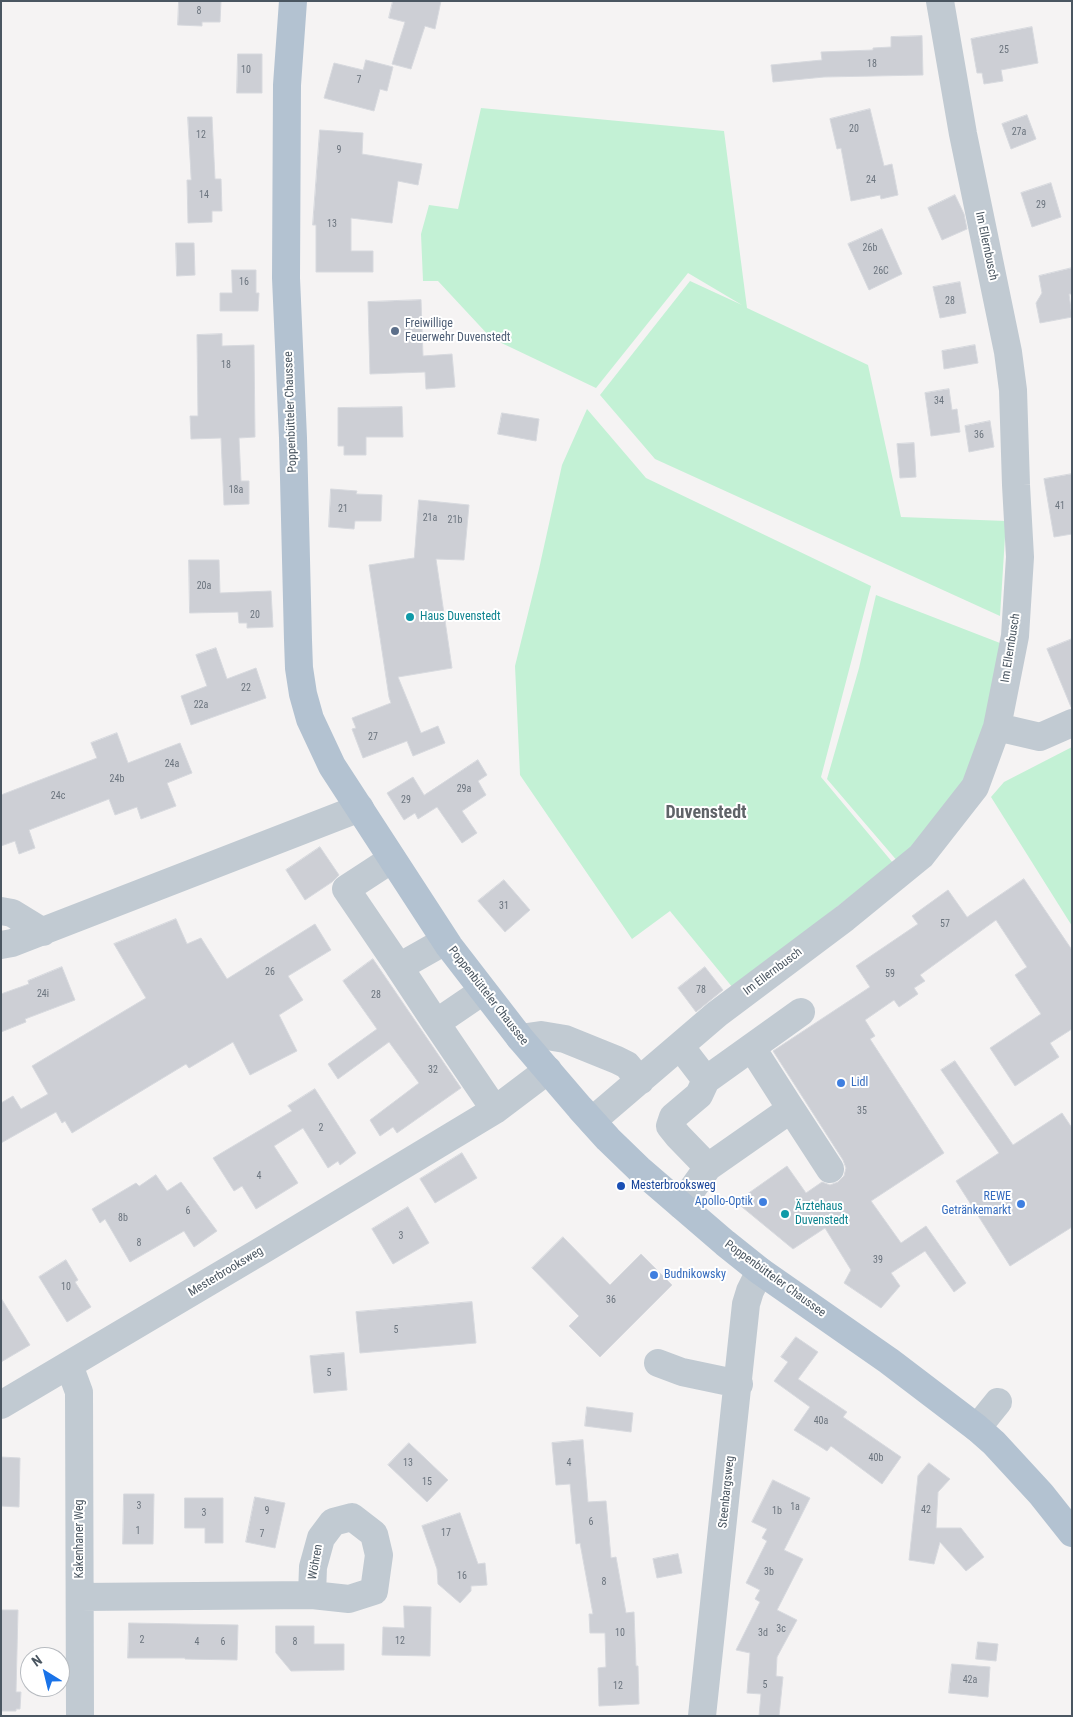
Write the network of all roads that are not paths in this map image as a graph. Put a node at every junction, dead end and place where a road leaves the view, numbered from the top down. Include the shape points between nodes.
1 (293, 1) edge
2 (940, 1) edge
3 (1072, 723) edge
4 (997, 727) junction
5 (360, 808) junction
6 (392, 859) junction
7 (1, 911) edge
8 (43, 932) junction
9 (445, 941) junction
10 (1, 945) edge
11 (399, 967) junction
12 (483, 991) junction
13 (801, 1012) dead end
14 (436, 1023) junction
15 (520, 1038) junction
16 (680, 1046) junction
17 (752, 1048) junction
18 (548, 1070) junction
19 (706, 1080) junction
20 (640, 1081) junction
21 (791, 1108) junction
22 (495, 1110) junction
23 (592, 1121) junction
24 (708, 1166) junction
25 (830, 1169) dead end
26 (681, 1205) junction
27 (760, 1271) junction
28 (658, 1363) dead end
29 (69, 1365) junction
30 (739, 1384) junction
31 (998, 1402) dead end
32 (1, 1405) edge
33 (977, 1428) junction
34 (1072, 1533) edge
35 (312, 1595) dead end
36 (80, 1597) junction
37 (80, 1716) edge
38 (702, 1716) edge

1 - 5 main road, Poppenbütteler Chaussee via 287,85 286,278 299,668 303,694 317,735 332,766
2 - 4 street, Im Ellernbusch via 1013,390 1020,558 1015,636
3 - 4 street via 1040,738
4 - 16 street, Im Ellernbusch via 975,787 921,856
5 - 6 main road, Poppenbütteler Chaussee
5 - 8 street
6 - 9 main road, Poppenbütteler Chaussee
6 - 11 street via 346,889
7 - 8 street via 12,912
8 - 10 street
9 - 11 street
9 - 12 main road, Poppenbütteler Chaussee
11 - 14 street
12 - 14 street
12 - 15 main road, Poppenbütteler Chaussee
13 - 17 street
14 - 22 street
15 - 18 main road, Poppenbütteler Chaussee
15 - 20 street via 541,1035 565,1039 627,1065
16 - 19 street
16 - 20 street, Im Ellernbusch
17 - 19 street
17 - 21 street
18 - 22 street, Mesterbrooksweg
18 - 23 main road, Poppenbütteler Chaussee
19 - 24 street via 698,1095 673,1117 670,1126
20 - 23 street, Im Ellernbusch
21 - 24 street
21 - 25 street
22 - 29 street, Mesterbrooksweg
23 - 26 main road, Poppenbütteler Chaussee via 620,1152
24 - 26 street
26 - 27 main road, Poppenbütteler Chaussee
27 - 30 street, Steenbargsweg via 746,1304
27 - 33 main road, Poppenbütteler Chaussee via 889,1360
28 - 30 street via 682,1372
29 - 32 street, Mesterbrooksweg
29 - 36 street, Kakenhaner Weg via 79,1392
30 - 38 street, Steenbargsweg
31 - 33 street
33 - 34 main road, Poppenbütteler Chaussee via 1041,1494
35 - 36 street, Wöhren
36 - 37 street, Kakenhaner Weg

